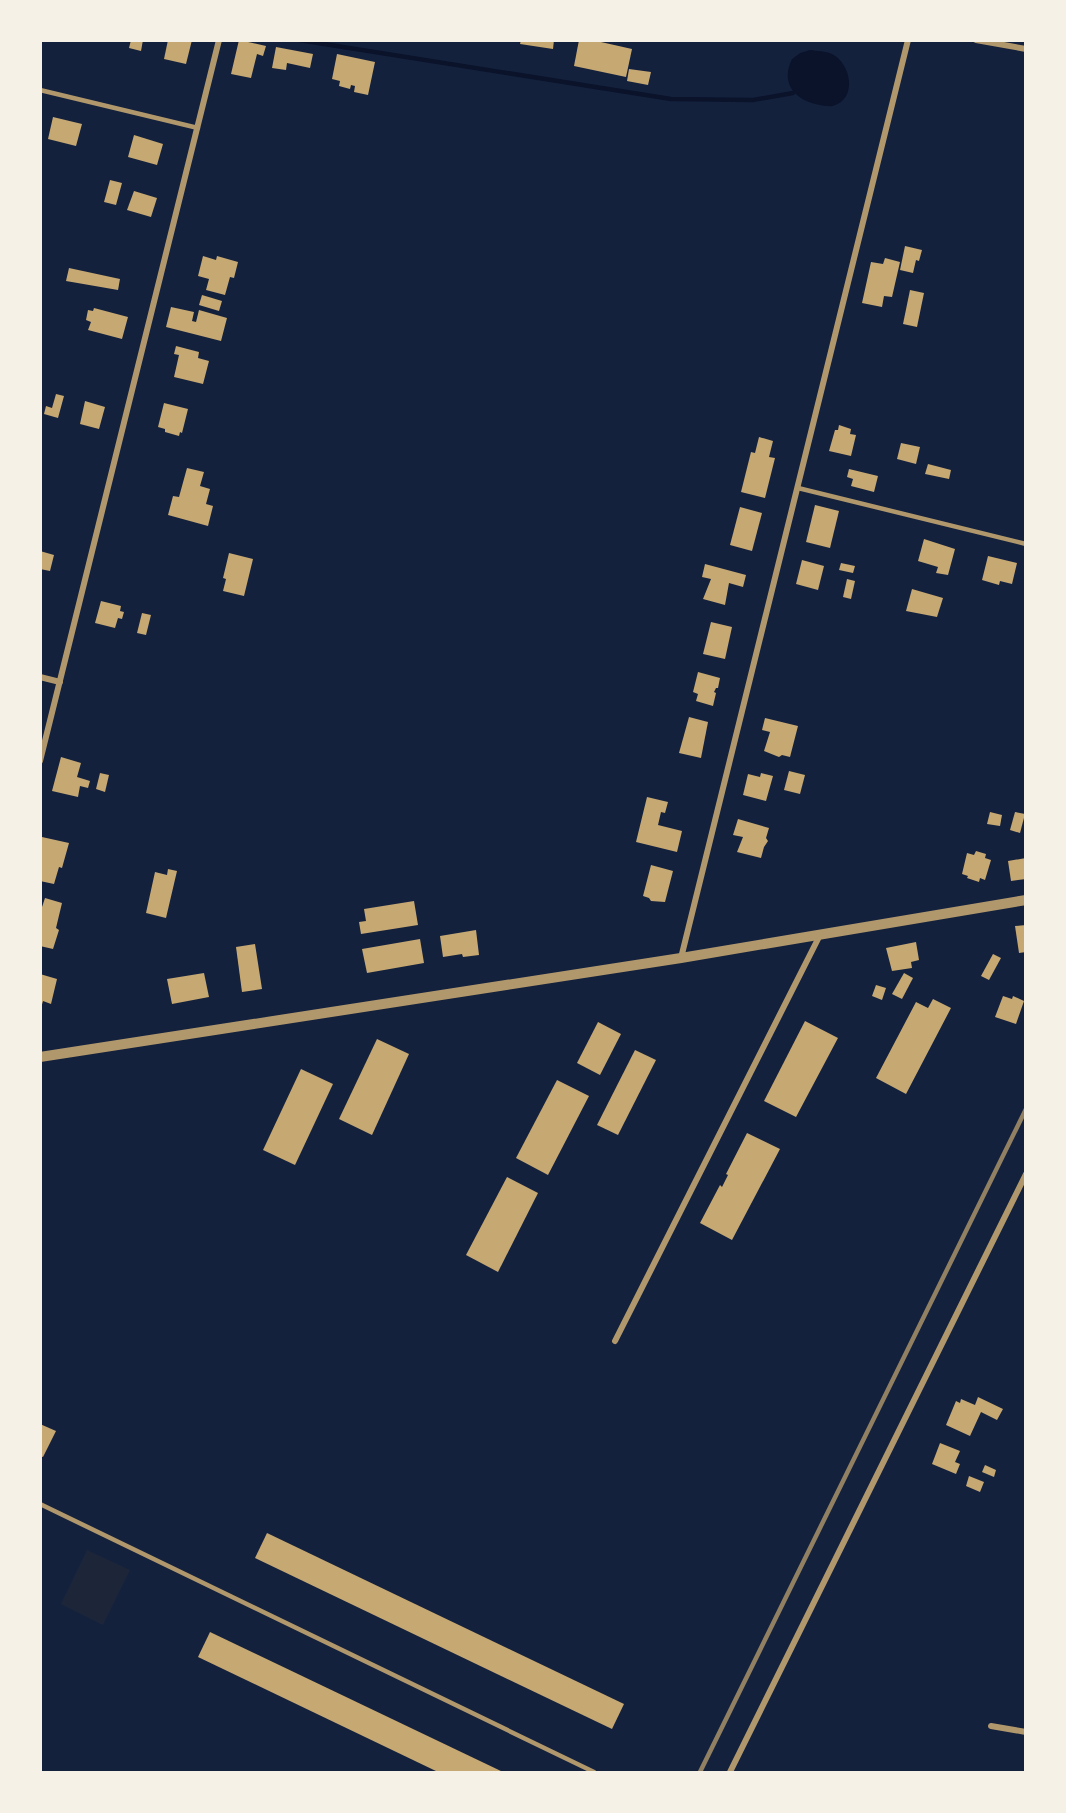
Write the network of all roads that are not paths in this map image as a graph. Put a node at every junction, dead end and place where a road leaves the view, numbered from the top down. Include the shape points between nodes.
1 (219, 40) edge
2 (908, 40) edge
3 (976, 40) edge
4 (1026, 48) edge
5 (40, 90) edge
6 (198, 128) junction
7 (798, 488) junction
8 (1026, 544) edge
9 (40, 677) edge
10 (60, 682) junction
11 (40, 761) edge
12 (1026, 900) edge
13 (820, 935) junction
14 (681, 958) junction
15 (40, 1057) edge
16 (1026, 1174) edge
17 (615, 1341) dead end
18 (40, 1504) edge
19 (991, 1726) dead end
20 (1026, 1732) edge
21 (594, 1773) edge
22 (730, 1773) edge

1 - 6 street
2 - 7 street
3 - 4 street
5 - 6 lane
6 - 10 street
7 - 8 lane
7 - 14 street
9 - 10 street
10 - 11 street
12 - 13 street
13 - 14 street
13 - 17 street
14 - 15 street
16 - 22 street
18 - 21 lane
19 - 20 street

